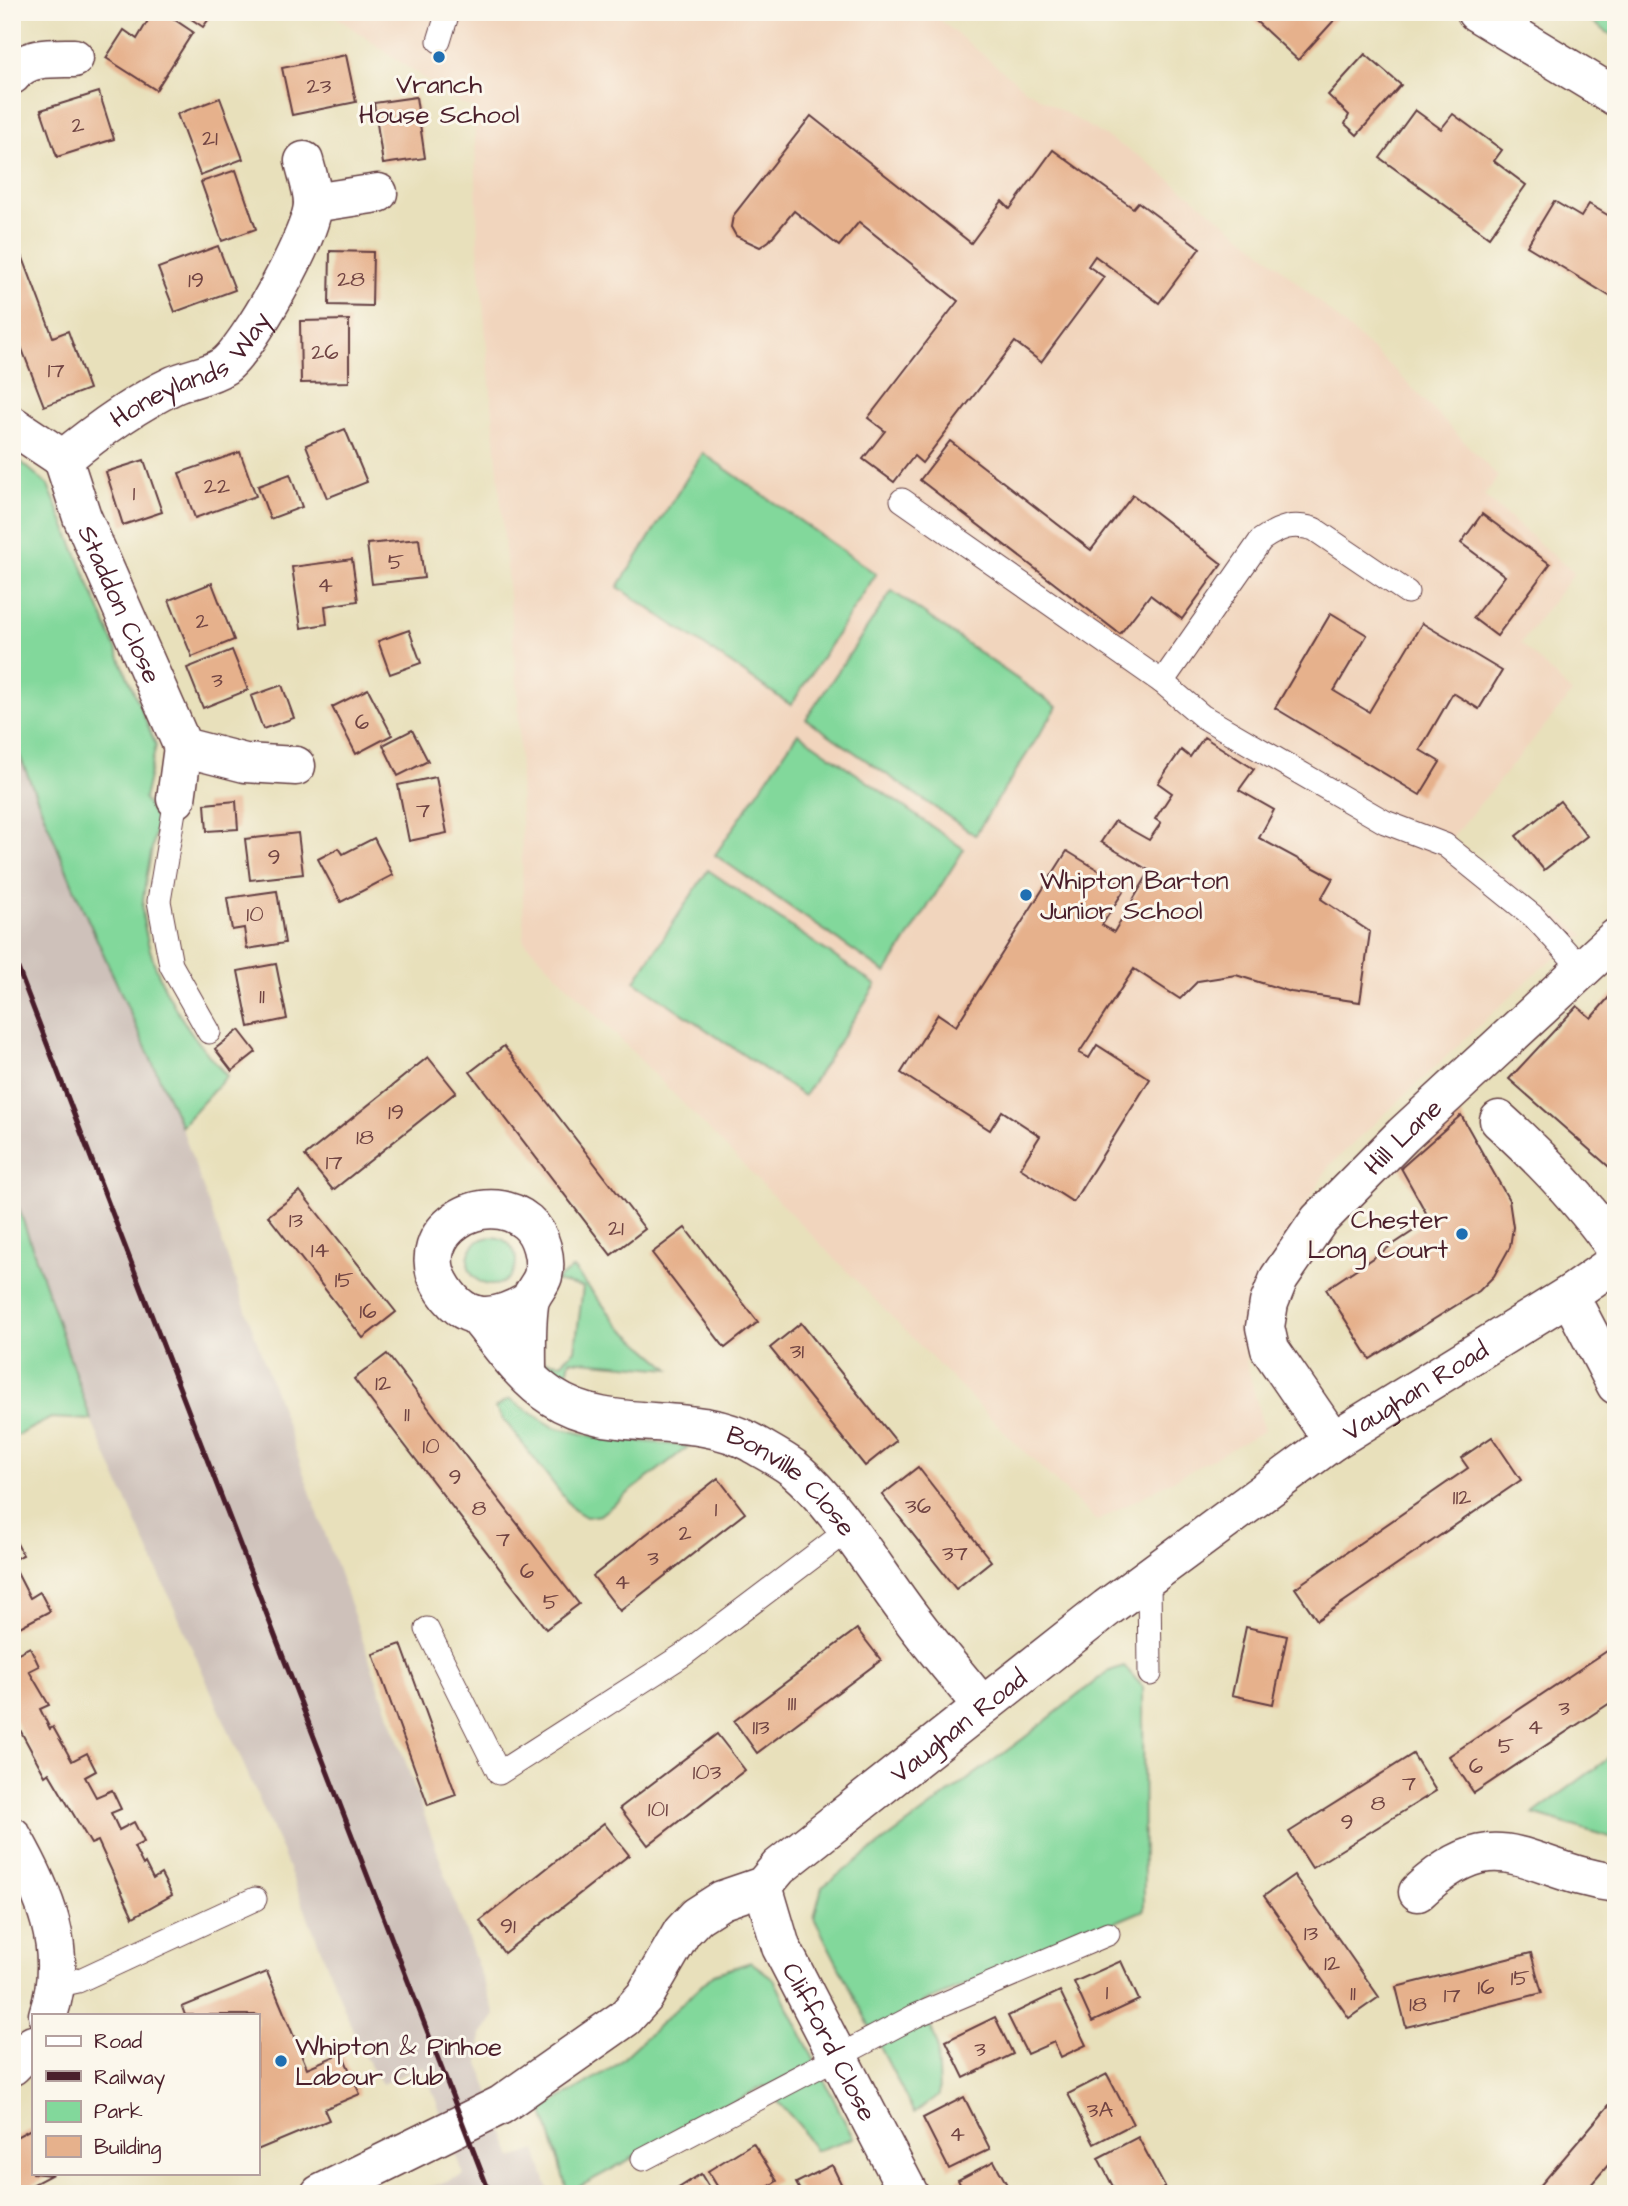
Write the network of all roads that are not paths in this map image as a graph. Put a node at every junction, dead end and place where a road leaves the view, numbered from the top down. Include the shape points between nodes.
1 (448, 12) edge
2 (1476, 12) edge
3 (439, 41) dead end
4 (74, 58) dead end
5 (14, 65) edge
6 (1616, 97) edge
7 (304, 161) dead end
8 (377, 193) dead end
9 (313, 203) junction
10 (12, 425) edge
11 (63, 459) junction
12 (902, 500) dead end
13 (1406, 592) dead end
14 (1162, 682) junction
15 (183, 747) junction
16 (296, 766) dead end
17 (176, 799) joint
18 (1616, 938) edge
19 (1582, 969) junction
20 (209, 1032) dead end
21 (1499, 1120) dead end
22 (1616, 1249) edge
23 (1616, 1262) edge
24 (1569, 1295) junction
25 (529, 1301) junction
26 (475, 1315) junction
27 (527, 1374) junction
28 (1616, 1385) edge
29 (1333, 1441) junction
30 (847, 1531) junction
31 (1149, 1578) junction
32 (427, 1629) dead end
33 (1150, 1675) dead end
34 (982, 1706) junction
35 (12, 1836) edge
36 (1616, 1883) edge
37 (763, 1886) junction
38 (1418, 1892) dead end
39 (255, 1899) dead end
40 (1108, 1934) dead end
41 (51, 2001) edge
42 (32, 2046) edge
43 (837, 2057) junction
44 (12, 2066) edge
45 (643, 2160) dead end
46 (320, 2194) edge
47 (909, 2194) edge

1 - 3 lane
2 - 6 street
4 - 5 street
7 - 9 street, Honeylands Way
8 - 9 street
9 - 11 street, Honeylands Way via 304,236 249,338 235,355 210,373 175,385 97,430
10 - 11 street
11 - 15 street, Staddon Close via 82,517
12 - 14 lane
13 - 14 lane via 1314,529 1297,524 1278,528 1261,540
14 - 19 lane via 1202,716 1385,822 1445,845 1534,917
15 - 16 street via 245,763
15 - 17 street
17 - 20 lane via 159,901 172,965
18 - 19 street, Hill Lane
19 - 29 street, Hill Lane via 1319,1220 1279,1278 1265,1327 1270,1349
21 - 22 street via 1552,1169
23 - 24 street, Vaughan Road
24 - 28 street
24 - 29 street, Vaughan Road
25 - 26 street via 504,1316
25 - 26 street, Bonville Close via 543,1276 543,1248 528,1223 503,1209 475,1209 450,1223 436,1248 436,1277 450,1301
25 - 27 street, Bonville Close
26 - 27 street, Bonville Close
27 - 30 street, Bonville Close via 551,1397 582,1412 721,1431 749,1442 793,1468
29 - 31 street, Vaughan Road
30 - 32 lane via 683,1654 499,1773
30 - 34 street, Bonville Close
31 - 33 lane
31 - 34 street, Vaughan Road
34 - 37 street, Vaughan Road via 779,1867
35 - 41 street via 53,1924
36 - 38 street via 1504,1850 1470,1855 1441,1871
37 - 43 street, Clifford Close via 781,1948
37 - 46 street, Vaughan Road via 706,1908 682,1932 645,1996 625,2018 501,2105
39 - 41 lane via 78,1982
40 - 43 lane via 915,2016
42 - 44 street
43 - 45 lane
43 - 47 street, Clifford Close

